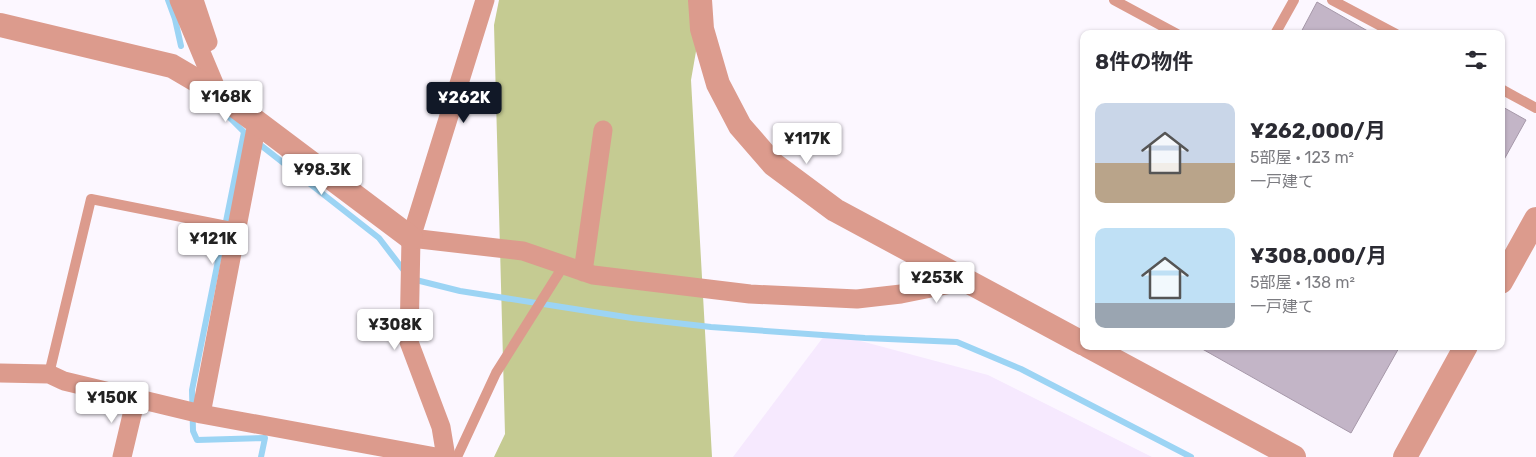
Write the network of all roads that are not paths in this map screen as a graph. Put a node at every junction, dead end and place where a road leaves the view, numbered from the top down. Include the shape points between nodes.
1 (179, 0) edge
2 (194, 0) edge
3 (485, 0) edge
4 (700, 0) edge
5 (1114, 0) edge
6 (1294, 0) edge
7 (1332, 0) edge
8 (0, 25) edge
9 (1170, 30) edge
10 (1277, 30) edge
11 (1388, 30) edge
12 (1505, 91) edge
13 (218, 92) junction
14 (1536, 108) edge
15 (258, 123) junction
16 (602, 130) dead end
17 (1536, 219) edge
18 (237, 228) junction
19 (411, 238) junction
20 (564, 265) junction
21 (584, 272) junction
22 (1505, 275) edge
23 (966, 281) junction
24 (1080, 339) edge
25 (1100, 350) edge
26 (1464, 350) edge
27 (0, 373) edge
28 (49, 374) junction
29 (136, 398) junction
30 (201, 414) junction
31 (374, 452) edge
32 (122, 457) edge
33 (436, 457) edge
34 (446, 457) edge
35 (457, 457) edge
36 (1294, 457) edge
37 (1405, 457) edge

1 - 13 street
2 - 13 street
3 - 19 street
4 - 23 street via 702,29 718,84 740,126 773,164 835,210
5 - 9 lane
6 - 10 lane
7 - 11 lane
8 - 13 street via 172,66
12 - 14 lane
13 - 15 street
15 - 18 street
15 - 19 street
16 - 21 street
17 - 22 street
18 - 28 lane via 91,199
18 - 30 street
19 - 20 street via 523,251
19 - 34 street via 409,342 441,427
20 - 21 street
20 - 35 lane via 496,373
21 - 23 street via 750,294 857,299
23 - 24 street
25 - 36 street
26 - 37 street
27 - 28 street
28 - 29 street via 64,381
29 - 30 street
29 - 32 street
30 - 31 street
31 - 33 street

